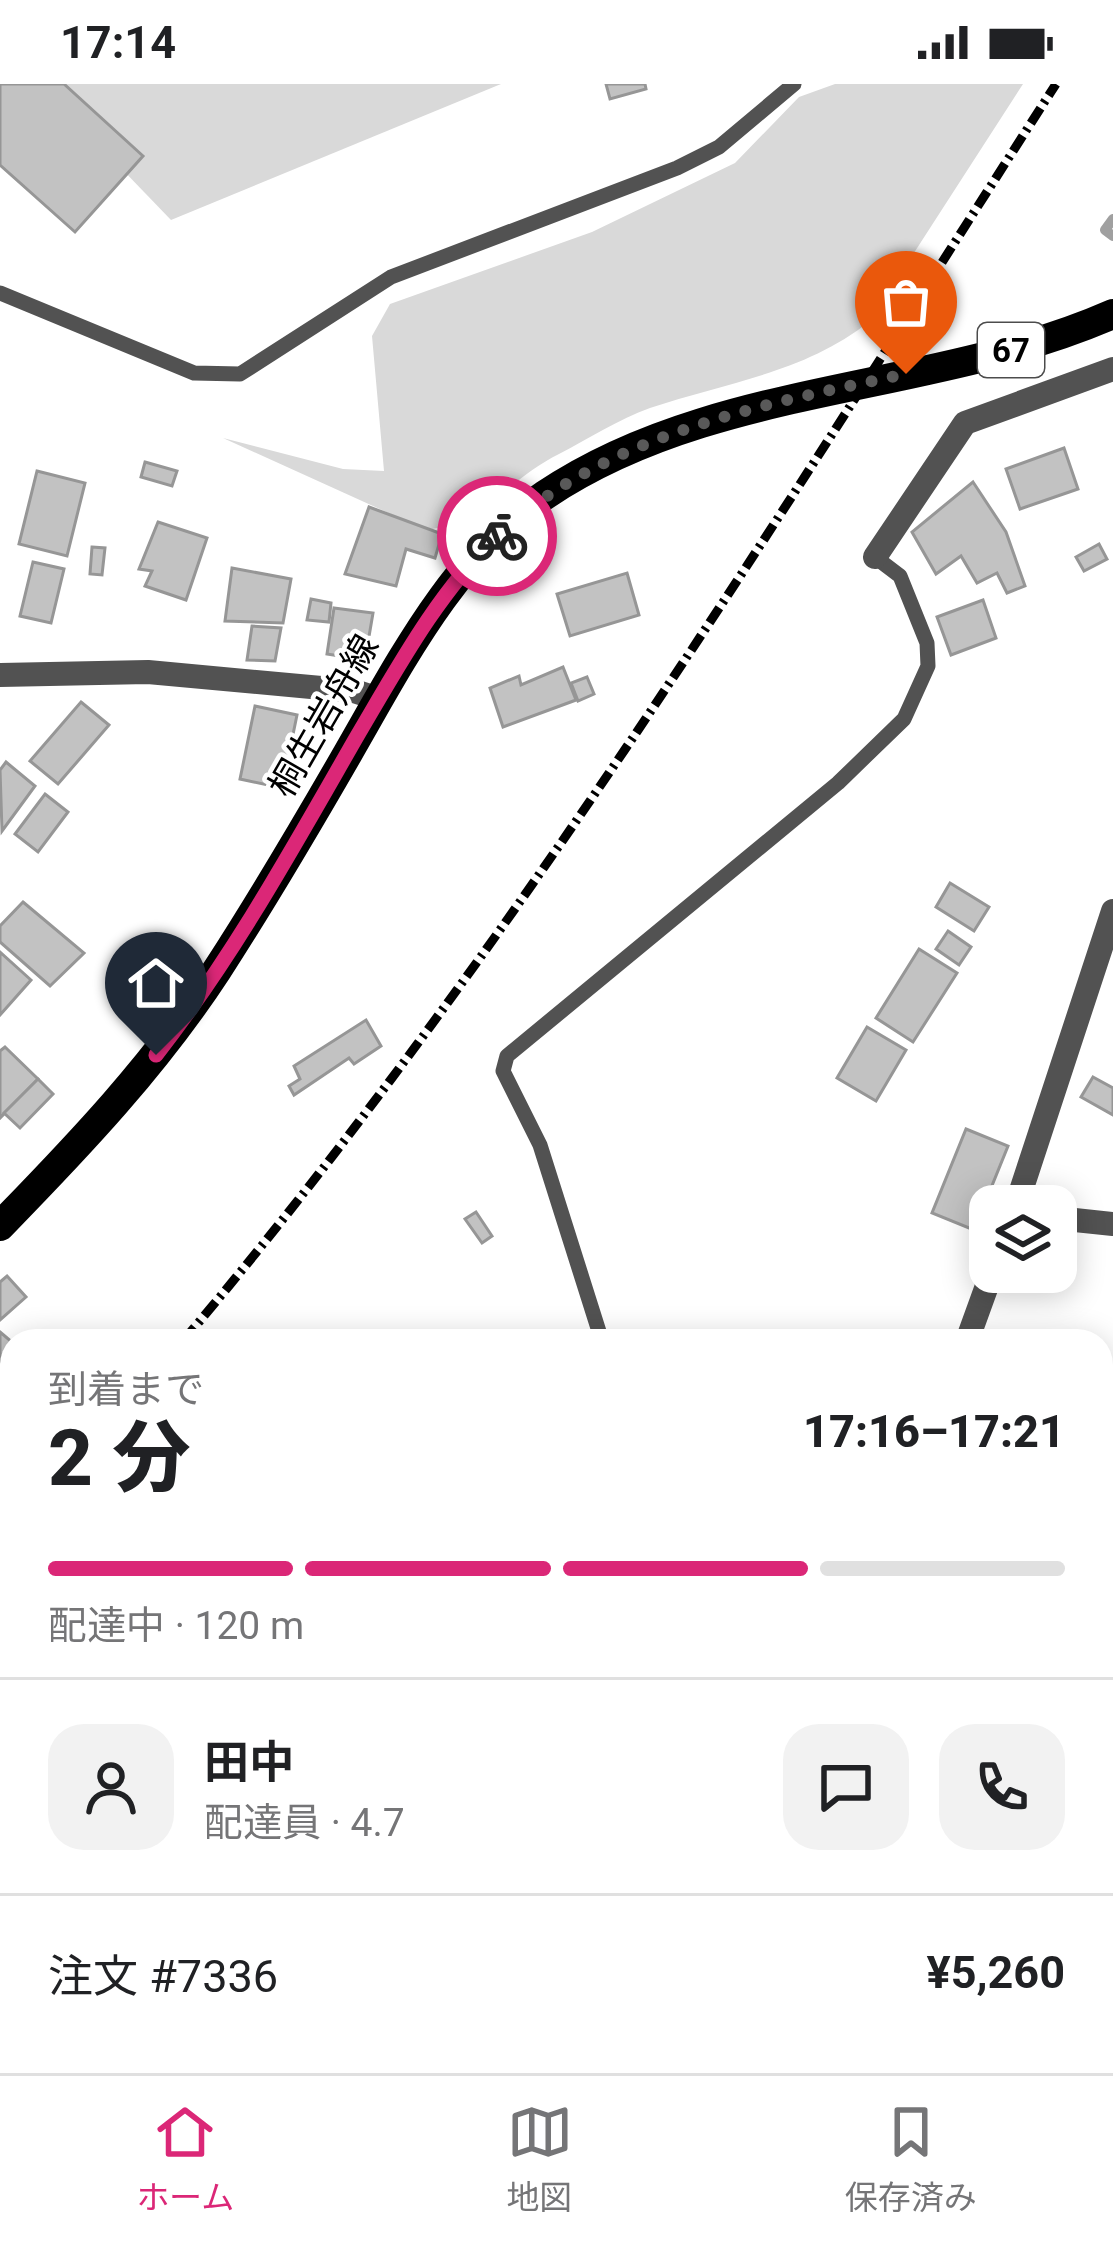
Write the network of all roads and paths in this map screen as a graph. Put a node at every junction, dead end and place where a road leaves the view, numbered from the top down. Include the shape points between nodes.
1 (794, 84) edge
2 (0, 292) edge
3 (1113, 314) edge
4 (1113, 369) edge
5 (875, 556) joint
6 (0, 674) edge
7 (379, 699) junction
8 (1113, 911) edge
9 (1023, 1185) edge
10 (1077, 1221) edge
11 (1113, 1225) edge
12 (0, 1226) edge
13 (984, 1293) edge
14 (598, 1329) edge
15 (971, 1329) edge

1 - 2 lane via 719,147 391,277 240,374 180,369
3 - 7 main road, 桐生岩舟線 / 67 via 1052,340 827,391 649,443 543,496 454,584
4 - 5 street via 965,423
5 - 14 lane via 899,576 928,643 928,667 904,719 838,783 507,1056 502,1071 540,1145
6 - 7 street via 148,672
7 - 12 main road, 桐生岩舟線 / 67 via 179,1026
8 - 9 street
10 - 11 street
13 - 15 street

